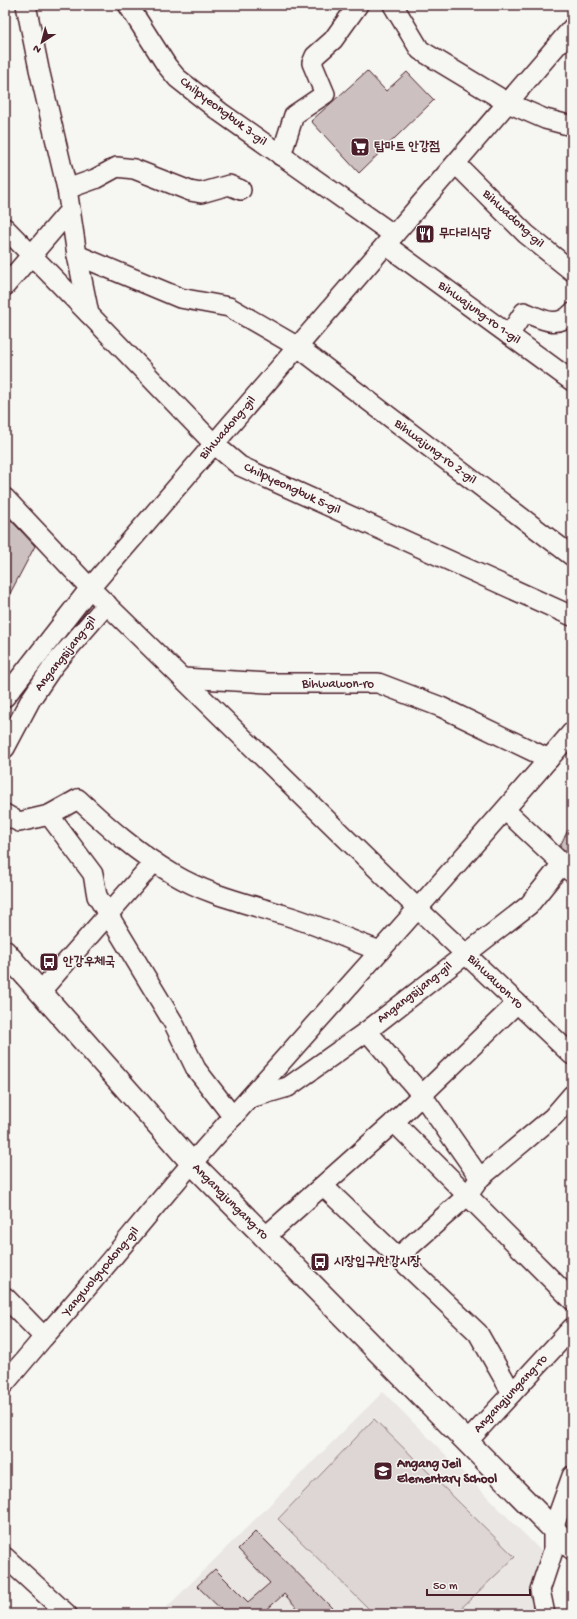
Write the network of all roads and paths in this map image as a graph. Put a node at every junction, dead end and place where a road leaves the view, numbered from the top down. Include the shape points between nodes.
1 (26, 5) edge
2 (128, 5) edge
3 (358, 5) edge
4 (393, 5) edge
5 (572, 28) edge
6 (508, 103) junction
7 (572, 126) edge
8 (281, 156) junction
9 (456, 164) junction
10 (67, 189) junction
11 (241, 190) dead end
12 (70, 210) junction
13 (5, 228) edge
14 (390, 240) junction
15 (31, 254) junction
16 (77, 255) junction
17 (572, 271) edge
18 (5, 286) edge
19 (572, 313) edge
20 (89, 314) junction
21 (509, 335) junction
22 (298, 347) junction
23 (572, 382) edge
24 (214, 444) junction
25 (5, 498) edge
26 (572, 556) edge
27 (90, 588) junction
28 (106, 604) junction
29 (572, 616) edge
30 (183, 678) junction
31 (5, 697) edge
32 (572, 732) edge
33 (5, 748) edge
34 (549, 759) junction
35 (505, 810) junction
36 (5, 814) edge
37 (49, 815) junction
38 (154, 862) junction
39 (567, 868) edge
40 (418, 909) junction
41 (108, 913) junction
42 (380, 951) junction
43 (5, 952) edge
44 (465, 954) junction
45 (40, 992) junction
46 (517, 1003) junction
47 (367, 1031) junction
48 (572, 1055) edge
49 (422, 1095) junction
50 (572, 1095) edge
51 (250, 1098) junction
52 (232, 1117) junction
53 (394, 1122) junction
54 (192, 1163) junction
55 (480, 1178) junction
56 (323, 1186) junction
57 (468, 1196) junction
58 (265, 1238) junction
59 (398, 1257) junction
60 (5, 1297) edge
61 (572, 1300) edge
62 (572, 1328) edge
63 (44, 1337) junction
64 (5, 1383) edge
65 (512, 1393) junction
66 (467, 1442) junction
67 (572, 1476) edge
68 (553, 1529) junction
69 (572, 1548) edge
70 (5, 1557) edge
71 (67, 1614) edge
72 (545, 1614) edge

1 - 10 street
2 - 8 street, Chilpyeongbuk 3-gil via 177,78
3 - 8 street, Chilpyeongbuk 3-gil via 333,40 315,56 312,62 325,94 294,115
4 - 6 street via 420,50
5 - 6 street, Bihwadong-gil
6 - 7 street via 545,119
6 - 9 street, Bihwadong-gil
8 - 14 street, Chilpyeongbuk 3-gil
9 - 14 street, Bihwadong-gil
9 - 17 street, Bihwadong-gil via 526,234
10 - 11 street via 118,167 139,171 190,191 202,193 229,185
10 - 12 street
12 - 15 street
12 - 16 street
13 - 15 street, Chilpyeongbuk 5-gil
14 - 21 street, Bihwajung-ro 1-gil
14 - 22 street, Bihwadong-gil
15 - 18 street
15 - 20 street, Chilpyeongbuk 5-gil
16 - 20 street
16 - 22 street via 180,298 230,307
19 - 21 street via 565,320 549,322 524,312
20 - 24 street, Chilpyeongbuk 5-gil
21 - 23 street, Bihwajung-ro 1-gil
22 - 24 street, Bihwadong-gil
22 - 26 street, Bihwajung-ro 2-gil
24 - 27 street, Bihwadong-gil
24 - 29 street, Chilpyeongbuk 5-gil via 240,466
25 - 27 street, Bihwawon-ro
27 - 28 street, Bihwawon-ro
27 - 31 street, Bihwadong-gil
28 - 30 street, Bihwawon-ro
28 - 33 street, Angangsijang-gil via 54,665 31,699
30 - 34 street, Bihwawon-ro via 268,683 378,683 441,707
30 - 40 street, Bihwawon-ro
32 - 34 street
34 - 35 street
35 - 39 street
35 - 40 street
36 - 37 street via 19,822
37 - 38 street via 78,799 132,848
37 - 41 street via 93,874 97,896
38 - 41 street
38 - 42 street via 202,888 282,914
39 - 44 street, Angangsijang-gil via 529,905
40 - 42 street
40 - 44 street, Bihwawon-ro
41 - 45 street
41 - 52 street via 173,1022 196,1069
42 - 51 street
43 - 45 main road, Angangjungang-ro
44 - 46 street, Bihwawon-ro
44 - 47 street, Angangsijang-gil
45 - 54 main road, Angangjungang-ro
46 - 48 street, Bihwawon-ro
46 - 49 street
47 - 49 street
47 - 51 street, Angangsijang-gil via 288,1088
49 - 53 street
49 - 55 street
50 - 55 street via 553,1117
51 - 52 street
52 - 54 street
53 - 56 street
53 - 57 street
54 - 58 main road, Angangjungang-ro
54 - 63 street, Yangwolgyodong-gil via 79,1299
55 - 57 street
56 - 58 street
56 - 59 street
57 - 59 street
57 - 61 street
58 - 66 main road, Angangjungang-ro
59 - 65 street via 478,1333
60 - 63 street
62 - 65 street, Angangjungang-ro
63 - 64 street, Yangwolgyodong-gil
65 - 66 street, Angangjungang-ro
66 - 68 main road, Angangjungang-ro
67 - 68 street
68 - 69 main road, Angangjungang-ro
68 - 72 street via 554,1551 540,1590
70 - 71 street

